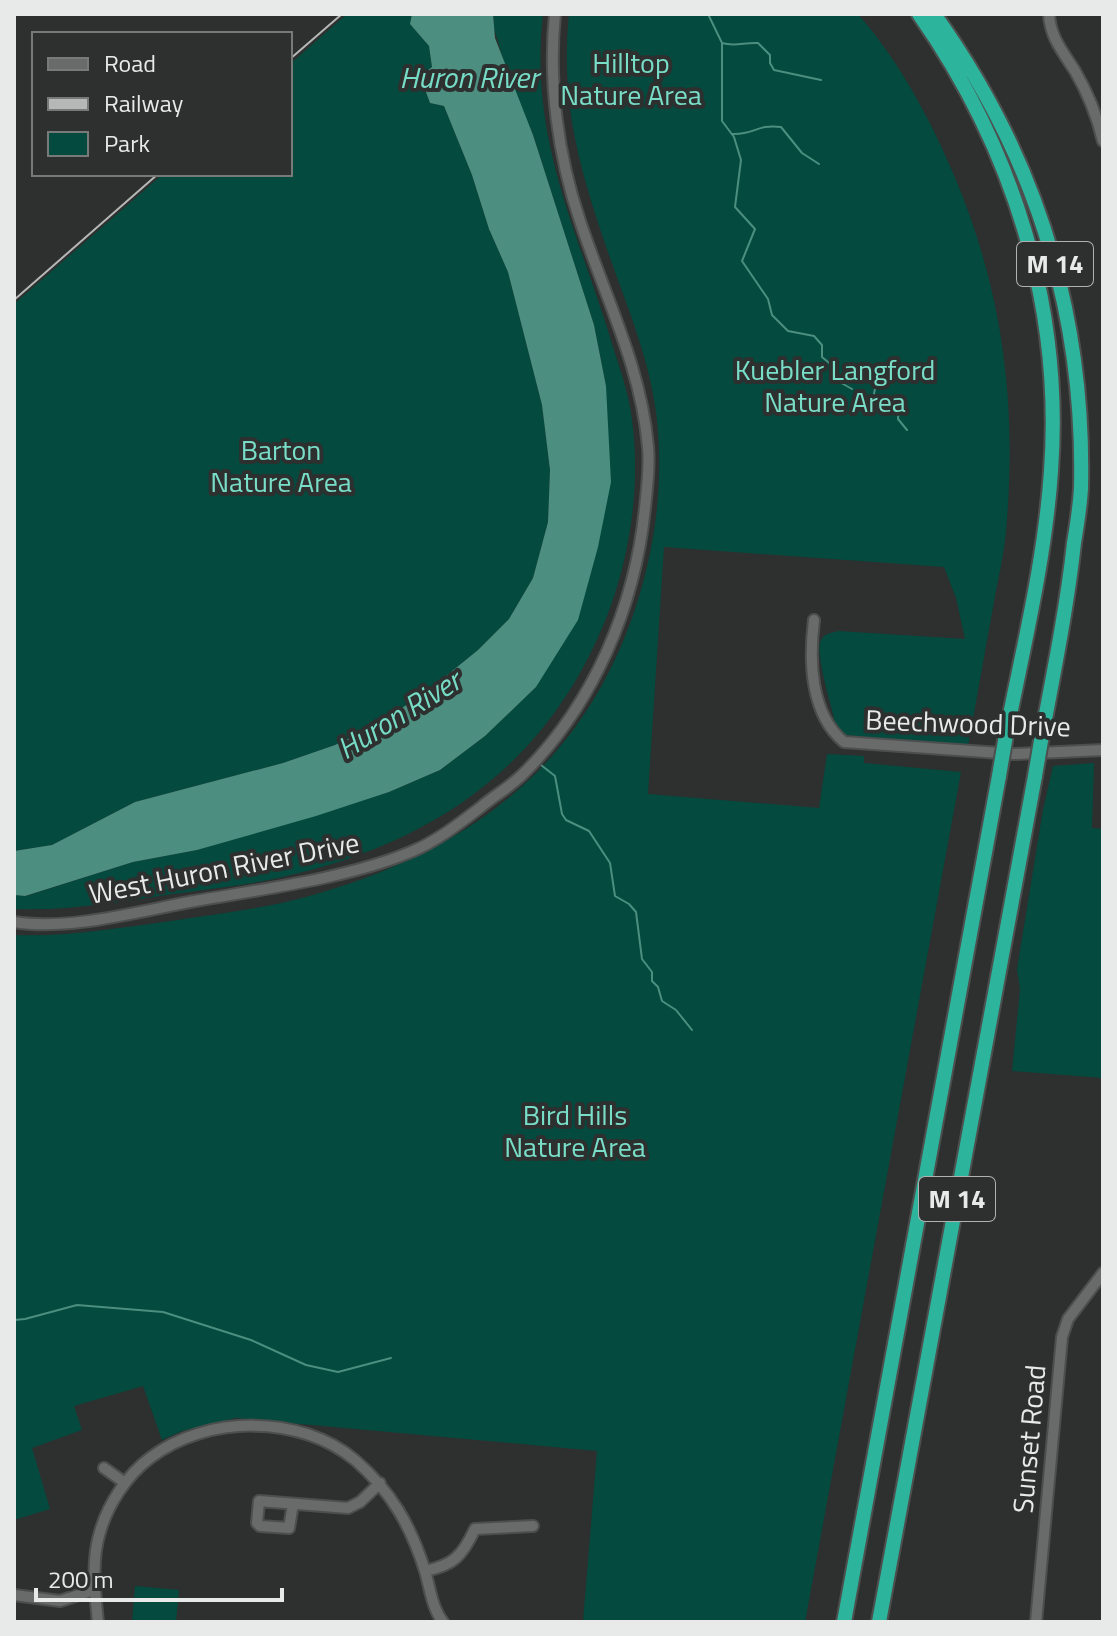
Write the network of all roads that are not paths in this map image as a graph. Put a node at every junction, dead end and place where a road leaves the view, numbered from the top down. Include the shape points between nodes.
1 (555, 14) edge
2 (919, 14) edge
3 (934, 14) edge
4 (1049, 14) edge
5 (1103, 141) edge
6 (814, 620) dead end
7 (1103, 750) edge
8 (14, 922) edge
9 (1103, 1273) edge
10 (104, 1468) dead end
11 (125, 1483) junction
12 (380, 1483) junction
13 (293, 1504) junction
14 (533, 1526) dead end
15 (425, 1571) junction
16 (94, 1590) junction
17 (14, 1595) edge
18 (98, 1622) edge
19 (443, 1622) edge
20 (844, 1622) edge
21 (879, 1622) edge
22 (1036, 1622) edge

1 - 8 street, West Huron River Drive via 554,97 569,180 632,359 649,452 635,573 605,657 581,700 523,775 413,851 338,875 209,898 83,920
2 - 20 highway, M 14, bridge via 997,150 1031,250 1050,344 1051,471 1041,552
3 - 21 highway, M 14, bridge via 986,95 1028,180 1048,238 1074,353 1081,491 1035,776
4 - 5 street via 1057,46 1094,108
6 - 7 street, Beechwood Drive via 812,671 822,714 844,742 1002,754
9 - 22 street, Sunset Road via 1068,1319 1062,1337
10 - 11 street
11 - 12 street via 150,1457 178,1442 241,1425 271,1426 320,1440 352,1458
11 - 16 street via 100,1532
12 - 13 street via 348,1508
12 - 15 street via 408,1524
13 - 13 street via 259,1501 257,1523 289,1528
14 - 15 street via 475,1529 456,1559
15 - 19 street
16 - 17 street via 60,1601
16 - 18 street

